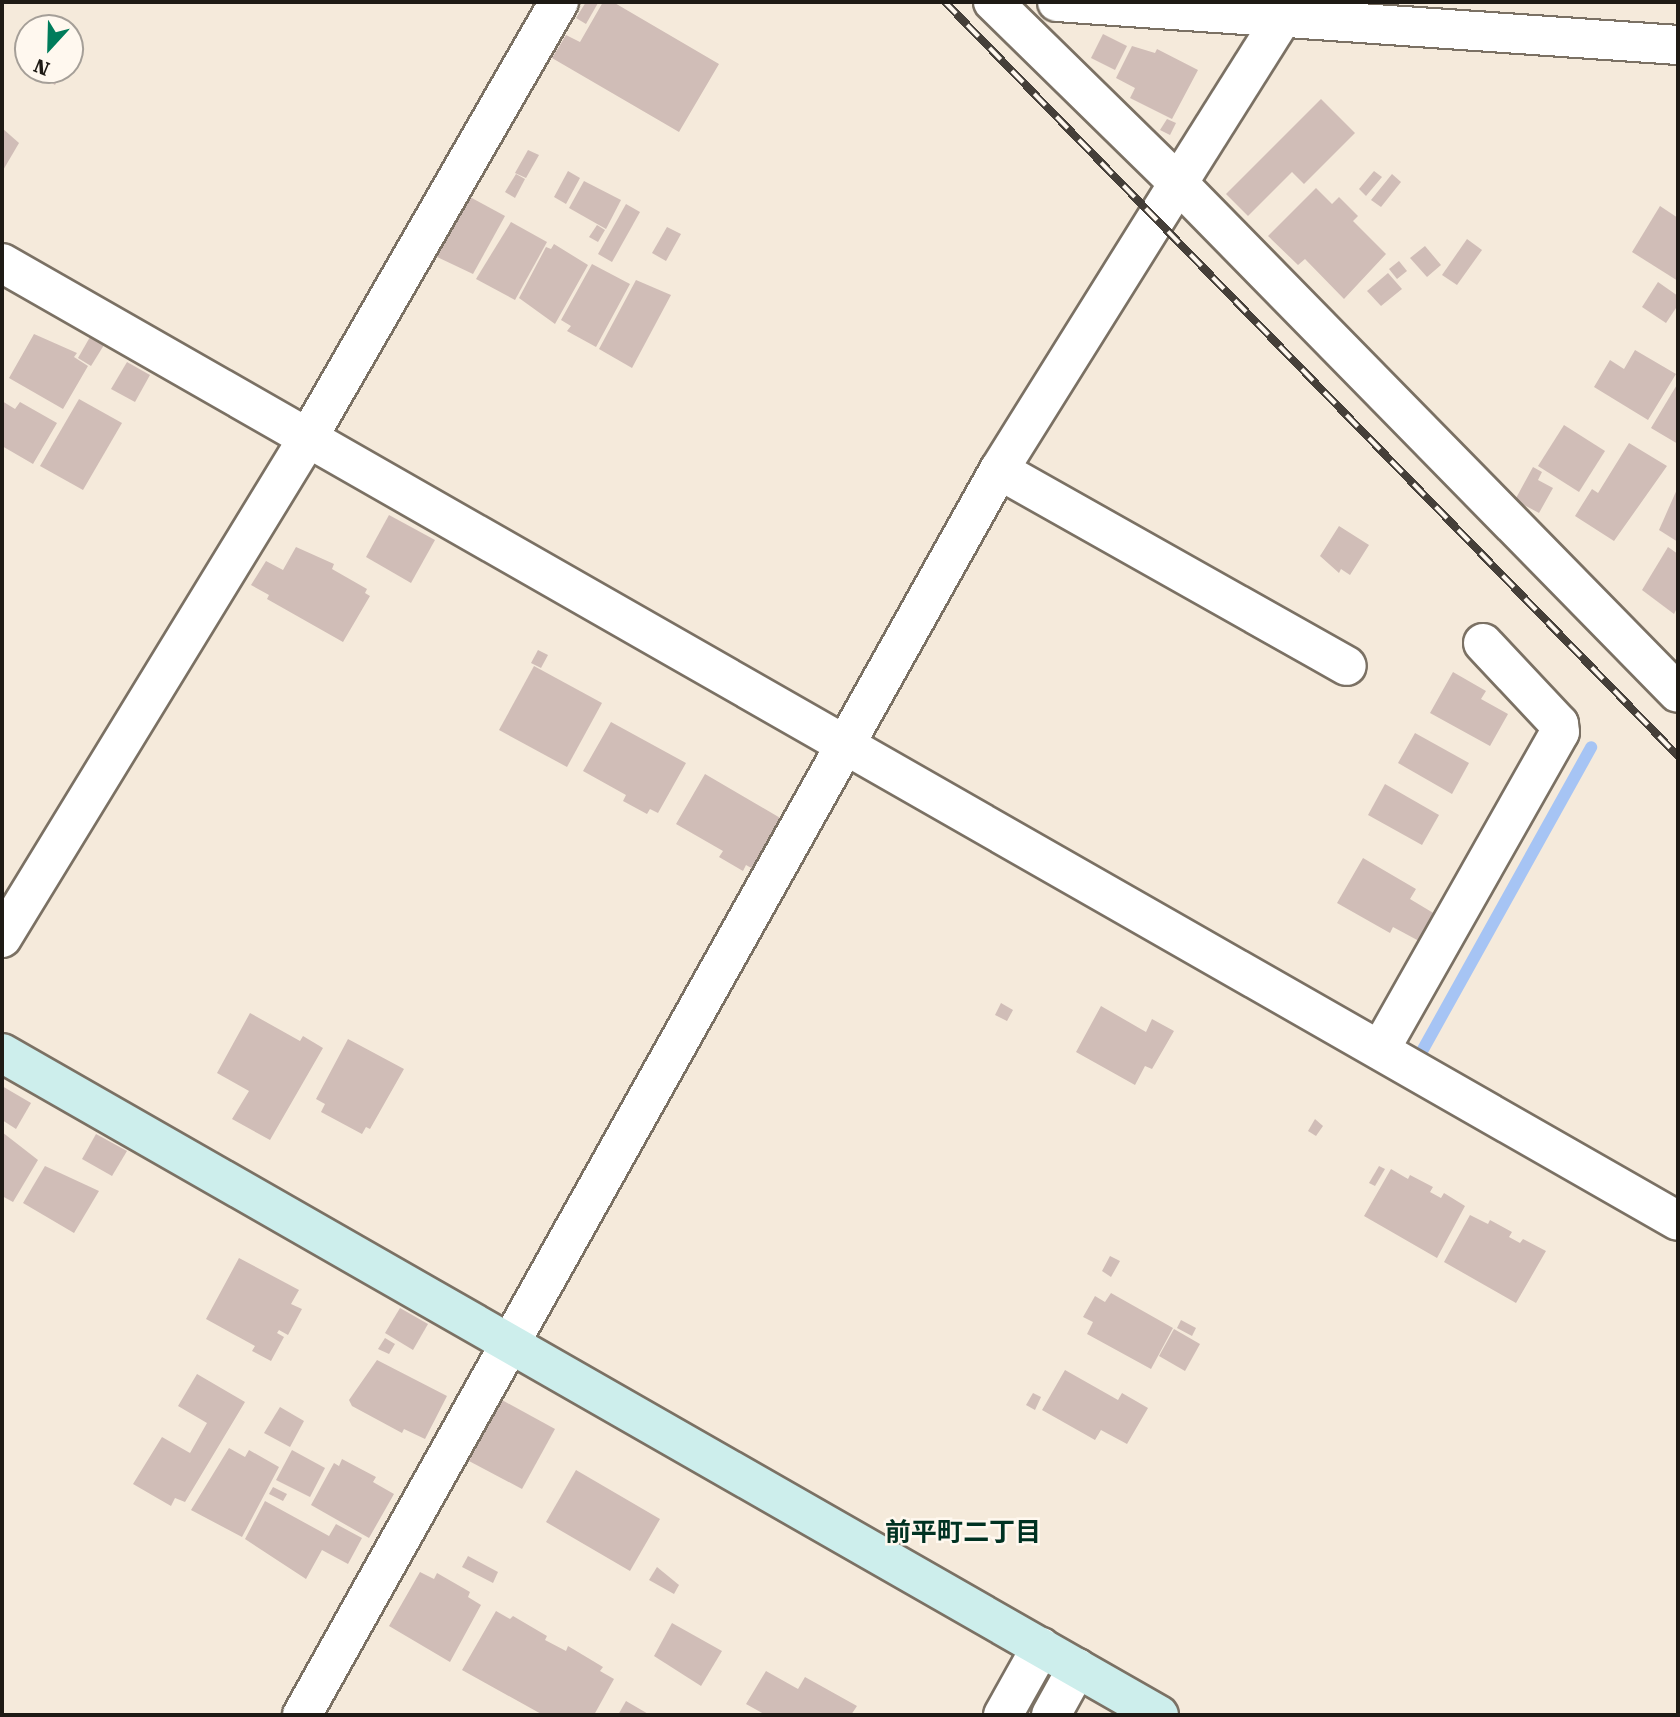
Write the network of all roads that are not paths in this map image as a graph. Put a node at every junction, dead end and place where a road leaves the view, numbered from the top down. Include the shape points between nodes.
1 (559, 2) edge
2 (993, 2) edge
3 (1057, 2) edge
4 (1283, 15) junction
5 (1678, 45) edge
6 (1178, 183) junction
7 (2, 263) edge
8 (309, 436) junction
9 (999, 470) junction
10 (1483, 643) dead end
11 (1347, 666) dead end
12 (1678, 693) edge
13 (846, 747) junction
14 (2, 938) edge
15 (1380, 1050) junction
16 (2, 1053) edge
17 (1678, 1221) edge
18 (509, 1345) junction
19 (1041, 1647) junction
20 (1077, 1668) junction
21 (302, 1715) edge
22 (1003, 1715) edge
23 (1051, 1715) edge
24 (1159, 1715) edge

1 - 8 street
2 - 6 street
3 - 4 street
4 - 5 street
4 - 6 street
6 - 9 street
6 - 12 street
7 - 8 street
8 - 13 street
8 - 14 street
9 - 11 street
9 - 13 street
10 - 15 street via 1559,724 1560,732
13 - 15 street
13 - 18 street
15 - 17 street
16 - 18 street
18 - 19 street
18 - 21 street
19 - 20 street
19 - 22 street
20 - 23 street
20 - 24 street

